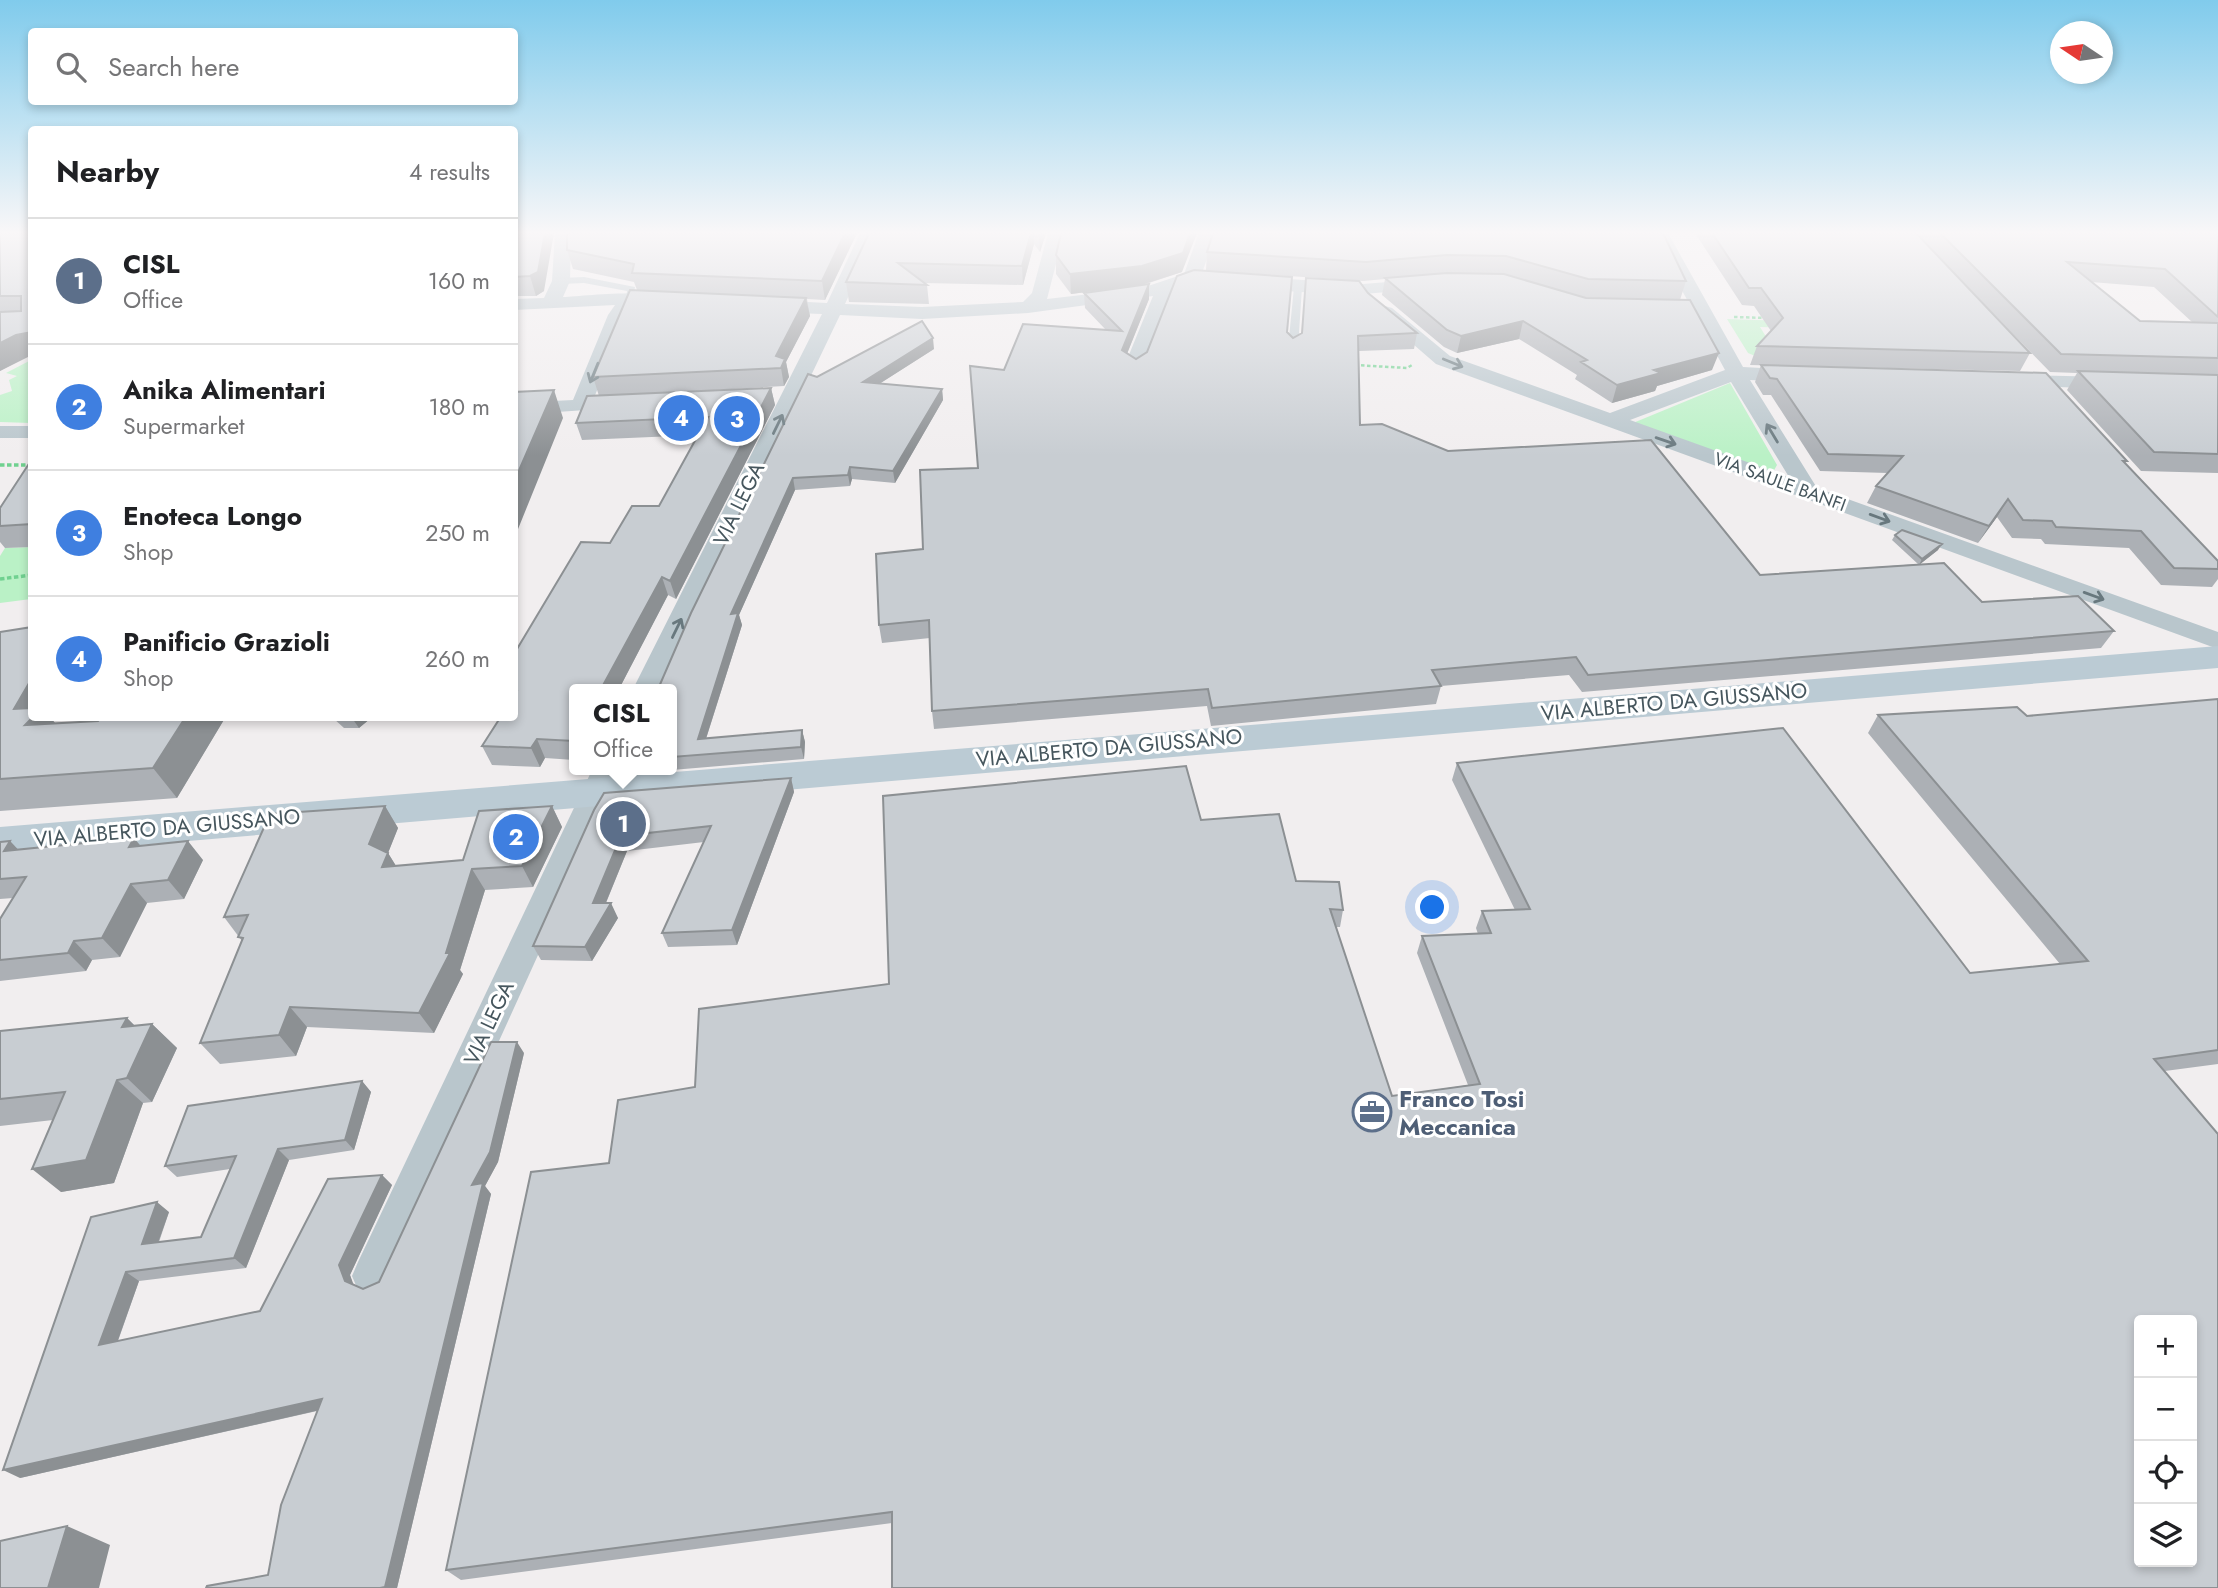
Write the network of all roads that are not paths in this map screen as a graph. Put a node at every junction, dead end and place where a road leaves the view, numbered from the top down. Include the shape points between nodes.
1 (623, 307) edge
2 (800, 307) edge
3 (1026, 307) edge
4 (1158, 307) edge
5 (1296, 307) edge
6 (1379, 307) edge
7 (1700, 307) edge
8 (832, 309) junction
9 (1680, 309) edge
10 (1703, 313) junction
11 (1293, 348) edge
12 (2025, 361) edge
13 (1134, 367) edge
14 (1736, 373) junction
15 (1817, 376) edge
16 (1991, 380) edge
17 (2044, 381) junction
18 (2138, 383) edge
19 (638, 402) edge
20 (581, 405) junction
21 (2066, 406) edge
22 (518, 409) edge
23 (1609, 421) junction
24 (0, 432) edge
25 (28, 432) edge
26 (1808, 491) junction
27 (2218, 641) edge
28 (2218, 657) edge
29 (649, 684) edge
30 (677, 774) edge
31 (668, 775) edge
32 (602, 780) edge
33 (0, 842) edge
34 (372, 1276) dead end

1 -> 20 street
2 - 8 street
3 - 8 street via 922,313
4 - 13 street
5 - 11 lane
6 -> 23 street, VIA SAULE BANFI via 1443,360
7 - 10 street
29 -> 8 street, VIA LEGA via 783,395
9 - 10 street
10 - 14 street
12 - 17 street
14 - 15 street
14 - 23 street
26 -> 14 street
16 - 17 street
17 - 18 street
17 - 21 street
19 - 20 street
20 - 22 street
23 -> 26 street, VIA SAULE BANFI
24 - 25 street
26 -> 27 street, VIA SAULE BANFI
28 - 30 street, VIA ALBERTO DA GIUSSANO
31 - 32 street, VIA ALBERTO DA GIUSSANO
32 - 33 street, VIA ALBERTO DA GIUSSANO
32 - 34 street, VIA LEGA

